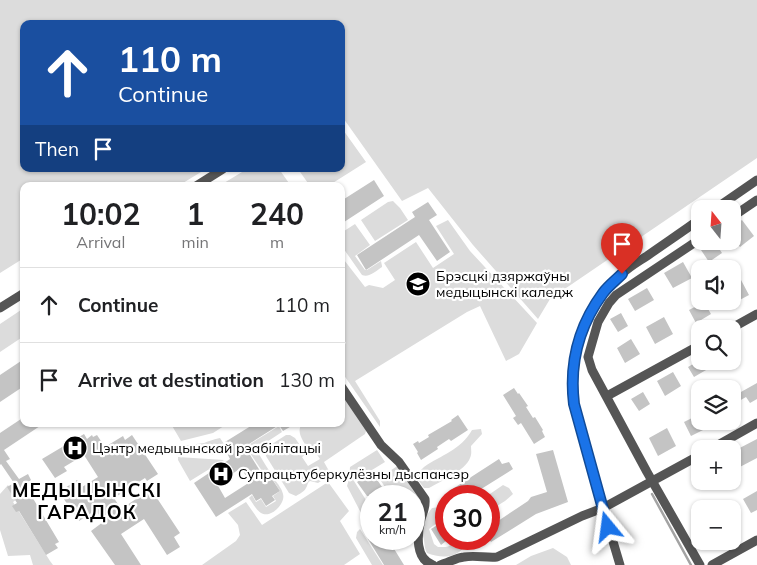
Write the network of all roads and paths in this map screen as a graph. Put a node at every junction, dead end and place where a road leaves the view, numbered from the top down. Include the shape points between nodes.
1 (220, 172) edge
2 (757, 180) edge
3 (210, 182) edge
4 (728, 200) edge
5 (757, 200) edge
6 (741, 211) edge
7 (691, 225) edge
8 (691, 245) edge
9 (20, 296) edge
10 (0, 308) edge
11 (757, 314) edge
12 (741, 323) edge
13 (691, 350) edge
14 (345, 392) edge
15 (607, 396) junction
16 (757, 423) edge
17 (727, 440) edge
18 (691, 460) edge
19 (653, 481) junction
20 (603, 508) junction
21 (757, 540) edge
22 (433, 565) edge
23 (440, 565) edge
24 (620, 565) edge
25 (700, 565) edge
26 (712, 565) edge

1 - 3 street
2 - 4 street
5 - 6 street
7 - 20 street via 622,274 604,292 580,333 574,358 574,404
8 - 15 street via 616,295 598,322 588,358
9 - 10 street
11 - 12 street
13 - 15 street
14 - 22 street via 381,445 400,462 425,499 419,543 424,560
15 - 19 street
16 - 17 street
18 - 19 street
19 - 20 street
19 - 25 street
20 - 23 street via 497,556 466,557
20 - 24 street
21 - 26 street

